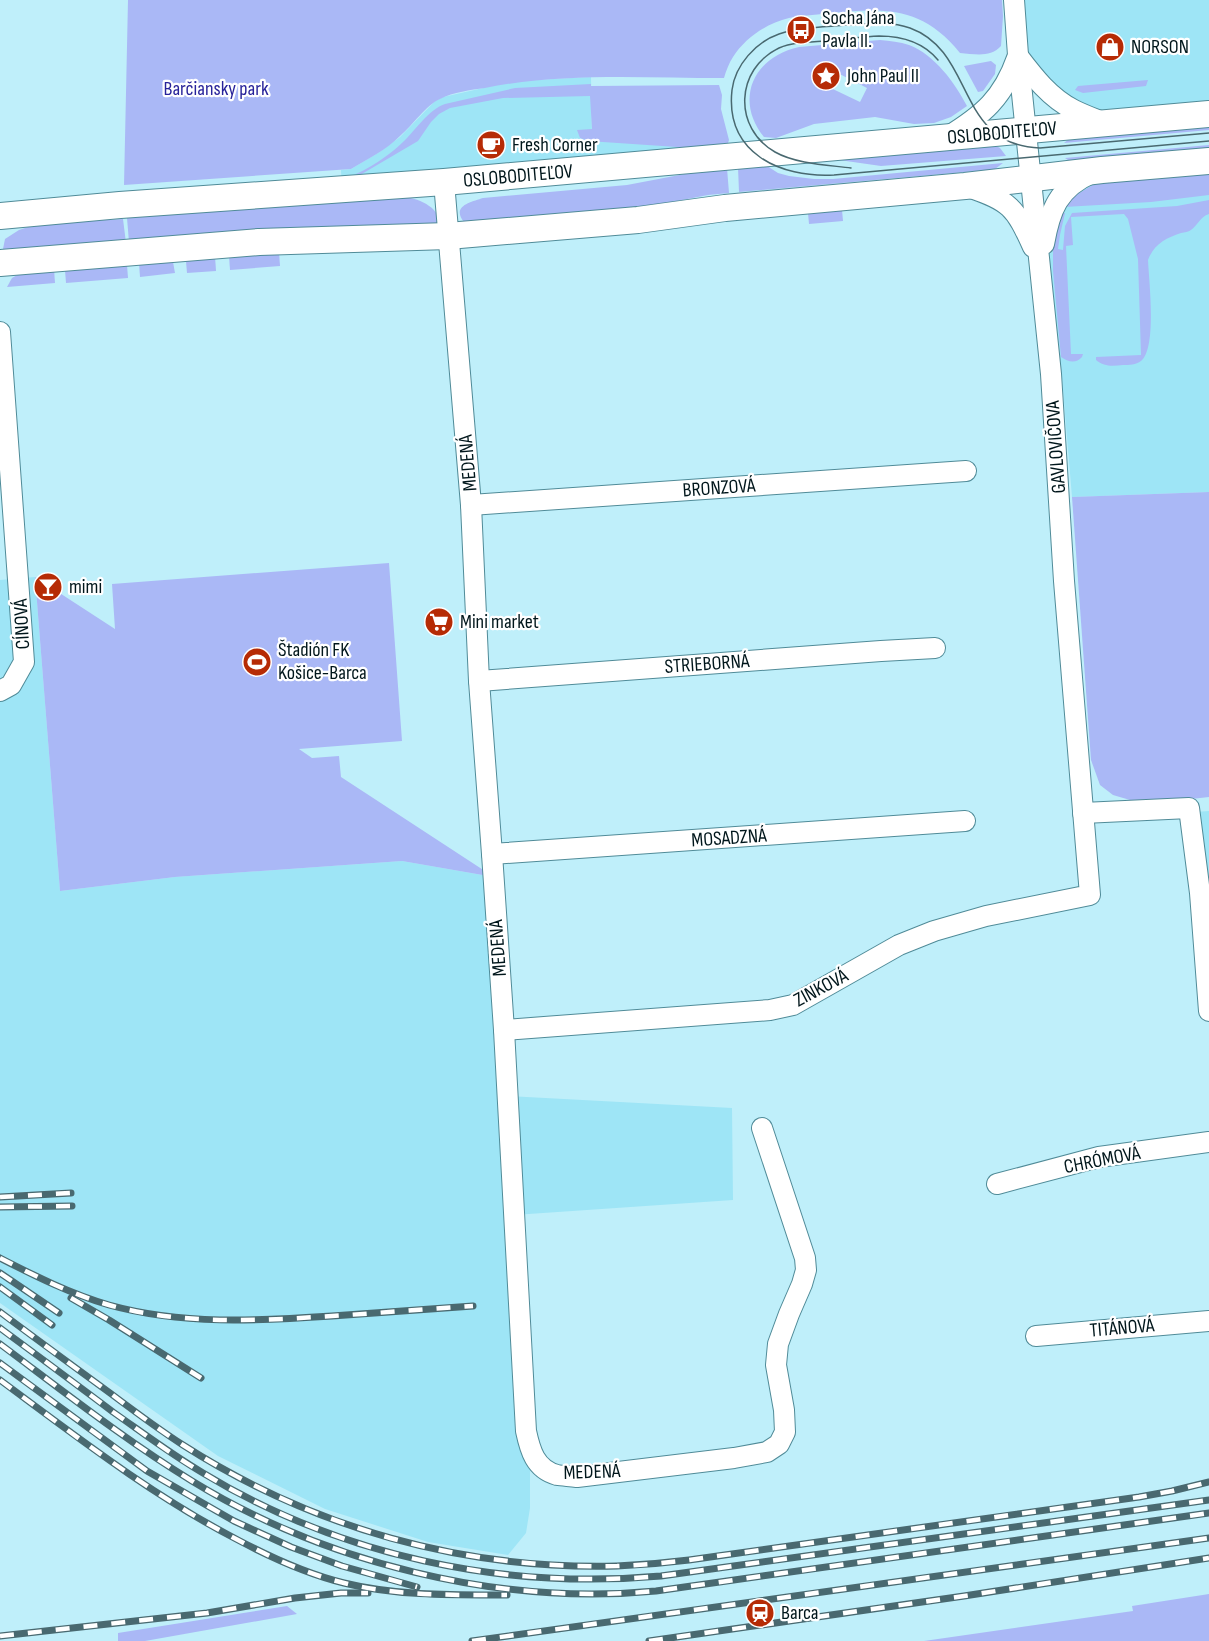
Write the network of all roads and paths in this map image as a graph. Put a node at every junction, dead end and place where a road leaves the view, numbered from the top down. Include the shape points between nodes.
1 (1014, 0) edge
2 (1018, 55) junction
3 (1209, 114) edge
4 (1108, 124) junction
5 (1026, 131) junction
6 (945, 138) junction
7 (1209, 161) edge
8 (1102, 170) junction
9 (1031, 178) junction
10 (444, 182) junction
11 (965, 186) junction
12 (0, 216) edge
13 (448, 236) junction
14 (0, 263) edge
15 (1041, 265) junction
16 (0, 332) edge
17 (966, 471) dead end
18 (471, 506) junction
19 (935, 648) dead end
20 (478, 681) junction
21 (0, 691) edge
22 (1083, 813) junction
23 (965, 821) dead end
24 (492, 854) junction
25 (1090, 895) joint
26 (1209, 1011) edge
27 (504, 1030) junction
28 (762, 1128) dead end
29 (1209, 1142) edge
30 (997, 1184) dead end
31 (1209, 1321) edge
32 (1036, 1336) dead end

1 - 2 street, GAVLOVIČOVA
2 - 4 street via 1056,98
2 - 5 street, GAVLOVIČOVA
2 - 6 street via 1010,78 996,98 978,116
3 - 4 main road, OSLOBODITEĽOV
4 - 5 main road, OSLOBODITEĽOV
5 - 6 main road, OSLOBODITEĽOV
5 - 9 street, GAVLOVIČOVA
6 - 10 main road, OSLOBODITEĽOV
7 - 8 main road
8 - 9 main road
8 - 15 street via 1078,180 1057,202 1049,221
9 - 11 main road
9 - 15 street, GAVLOVIČOVA
10 - 12 main road, OSLOBODITEĽOV
10 - 13 street, MEDENÁ
11 - 13 main road
11 - 15 street via 1010,207 1021,221
13 - 14 main road via 259,242
13 - 18 street, MEDENÁ
15 - 22 street, GAVLOVIČOVA
16 - 21 street, CÍNOVÁ via 24,662 11,686
17 - 18 street, BRONZOVÁ
18 - 20 street, MEDENÁ
19 - 20 street, STRIEBORNÁ
20 - 24 street, MEDENÁ
22 - 25 street, GAVLOVIČOVA
22 - 26 street via 1189,808
23 - 24 street, MOSADZNÁ
24 - 27 street, MEDENÁ
25 - 27 street, ZINKOVÁ via 934,931 899,945 792,1005 770,1010
27 - 28 street, MEDENÁ via 526,1431 530,1452 541,1466 556,1475 734,1458 767,1452 780,1444 784,1410 776,1365 778,1344 806,1270
29 - 30 street, CHRÓMOVÁ via 1100,1157
31 - 32 street, TITÁNOVÁ

